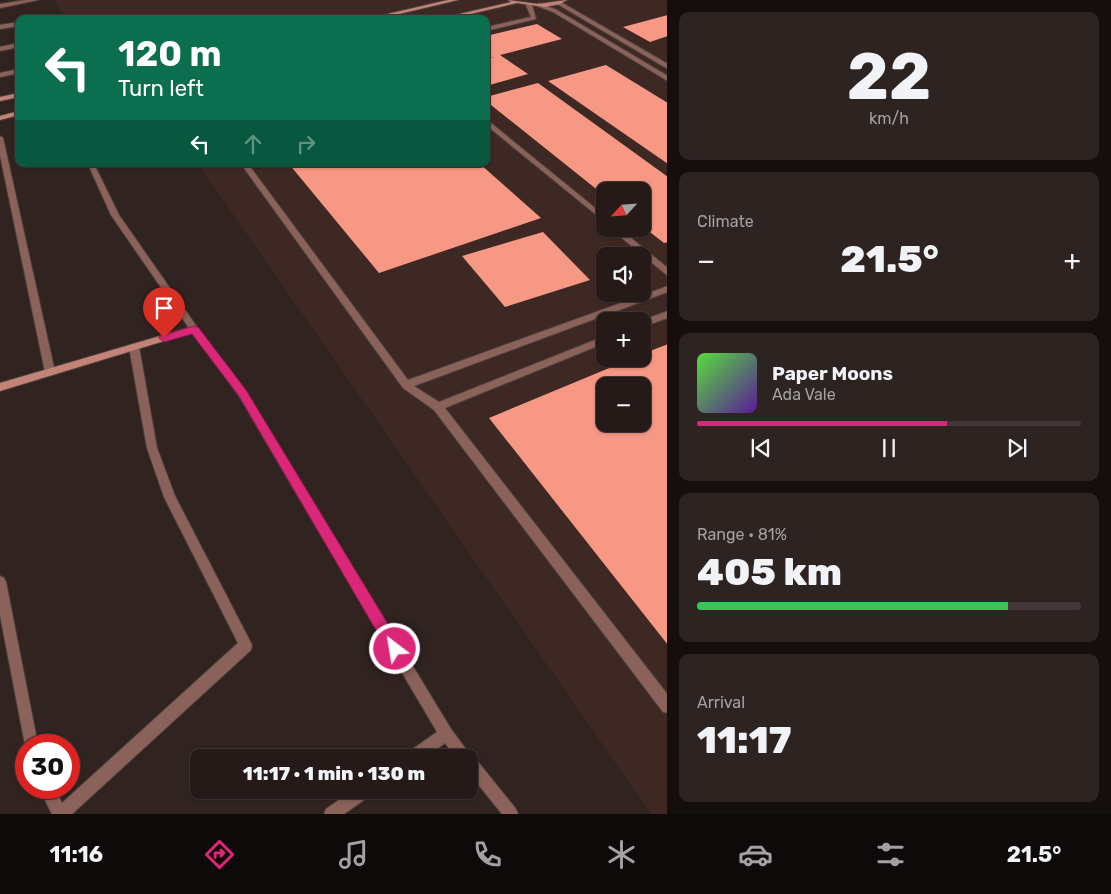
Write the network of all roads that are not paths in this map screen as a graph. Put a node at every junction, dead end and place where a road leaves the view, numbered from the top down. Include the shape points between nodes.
1 (35, 0) edge
2 (455, 0) edge
3 (513, 1) edge
4 (561, 1) edge
5 (529, 5) junction
6 (0, 6) edge
7 (539, 6) junction
8 (387, 15) edge
9 (457, 15) edge
10 (15, 25) edge
11 (0, 27) edge
12 (490, 28) edge
13 (15, 46) edge
14 (0, 49) edge
15 (667, 67) edge
16 (15, 72) edge
17 (0, 74) edge
18 (667, 79) edge
19 (15, 96) edge
20 (0, 99) edge
21 (15, 114) edge
22 (0, 118) edge
23 (490, 124) edge
24 (0, 138) edge
25 (92, 167) edge
26 (246, 167) edge
27 (596, 213) edge
28 (626, 238) edge
29 (667, 272) edge
30 (667, 289) edge
31 (667, 314) edge
32 (651, 320) edge
33 (194, 329) junction
34 (596, 343) edge
35 (134, 347) junction
36 (50, 372) junction
37 (406, 385) junction
38 (0, 387) edge
39 (438, 407) junction
40 (0, 582) edge
41 (667, 706) edge
42 (29, 734) edge
43 (446, 734) junction
44 (425, 749) edge
45 (458, 749) edge
46 (478, 773) edge
47 (52, 799) edge
48 (353, 799) edge
49 (60, 814) edge
50 (331, 814) edge
51 (511, 814) edge

1 - 6 street
2 - 8 street
3 - 5 street
3 - 9 street
4 - 7 street
4 - 15 street
5 - 7 street
5 - 12 street via 534,18
7 - 18 street via 555,11
10 - 11 street
13 - 14 street
16 - 17 street
19 - 20 street
21 - 22 street
23 - 27 street
24 - 36 street
25 - 33 street via 115,215
26 - 37 street
28 - 29 street
30 - 37 street
31 - 32 street
33 - 35 street
33 - 43 street via 242,393
34 - 39 street
35 - 36 street
35 - 49 street via 152,448 170,497 246,645
36 - 38 street
37 - 39 street
39 - 41 street
40 - 42 street
43 - 44 street
43 - 45 street
46 - 51 street
47 - 49 street
48 - 50 street

